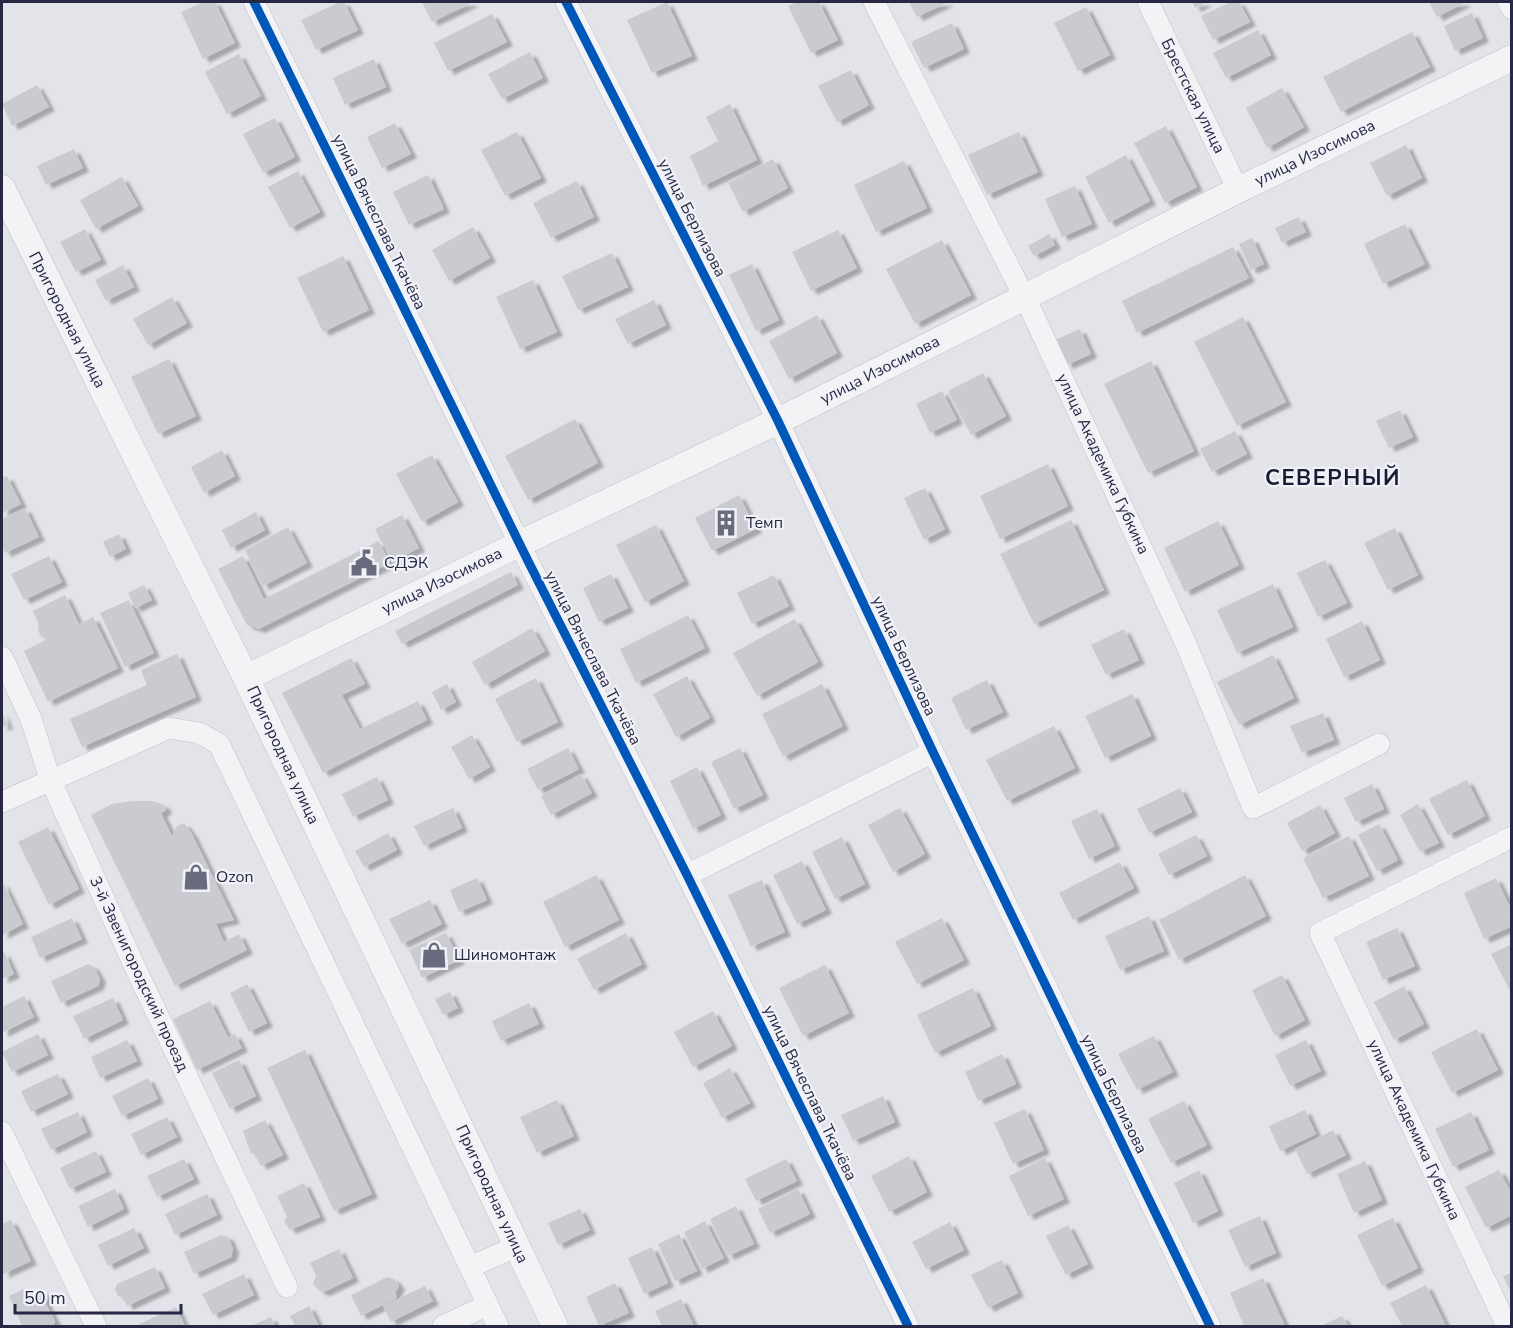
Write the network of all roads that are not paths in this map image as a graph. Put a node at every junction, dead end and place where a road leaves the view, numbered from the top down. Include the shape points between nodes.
1 (254, 2) edge
2 (566, 2) edge
3 (874, 2) edge
4 (1148, 2) edge
5 (1508, 2) edge
6 (1512, 9) edge
7 (1512, 58) edge
8 (2, 188) edge
9 (1238, 190) junction
10 (1024, 298) junction
11 (778, 421) junction
12 (519, 544) junction
13 (2, 657) edge
14 (246, 678) junction
15 (1379, 744) dead end
16 (933, 752) junction
17 (50, 779) junction
18 (2, 802) edge
19 (1512, 837) edge
20 (687, 875) junction
21 (2, 1132) edge
22 (517, 1246) junction
23 (470, 1267) junction
24 (287, 1287) dead end
25 (488, 1305) junction
26 (96, 1326) edge
27 (443, 1326) edge
28 (498, 1326) edge
29 (555, 1326) edge
30 (908, 1326) edge
31 (1210, 1326) edge
32 (1507, 1326) edge

1 - 12 street, улица Вячеслава Ткачёва
2 - 11 street, улица Берлизова
3 - 10 street, улица Академика Губкина
4 - 9 street, Брестская улица
5 - 6 street
7 - 9 street, улица Изосимова
8 - 14 street, Пригородная улица
9 - 10 street, улица Изосимова
10 - 11 street, улица Изосимова
10 - 15 street, улица Академика Губкина via 1186,644 1253,808
11 - 12 street, улица Изосимова
11 - 16 street, улица Берлизова
12 - 14 street, улица Изосимова
12 - 20 street, улица Вячеслава Ткачёва
13 - 17 street, 3-й Звенигородский проезд via 31,719
14 - 22 street, Пригородная улица
16 - 20 street
16 - 31 street, улица Берлизова
17 - 18 street
17 - 23 street via 169,728 199,733 219,744
17 - 24 street, 3-й Звенигородский проезд
19 - 32 street, улица Академика Губкина via 1320,933
20 - 30 street, улица Вячеслава Ткачёва
21 - 26 street
22 - 23 street
22 - 29 street, Пригородная улица
23 - 25 street
25 - 27 street
25 - 28 street

